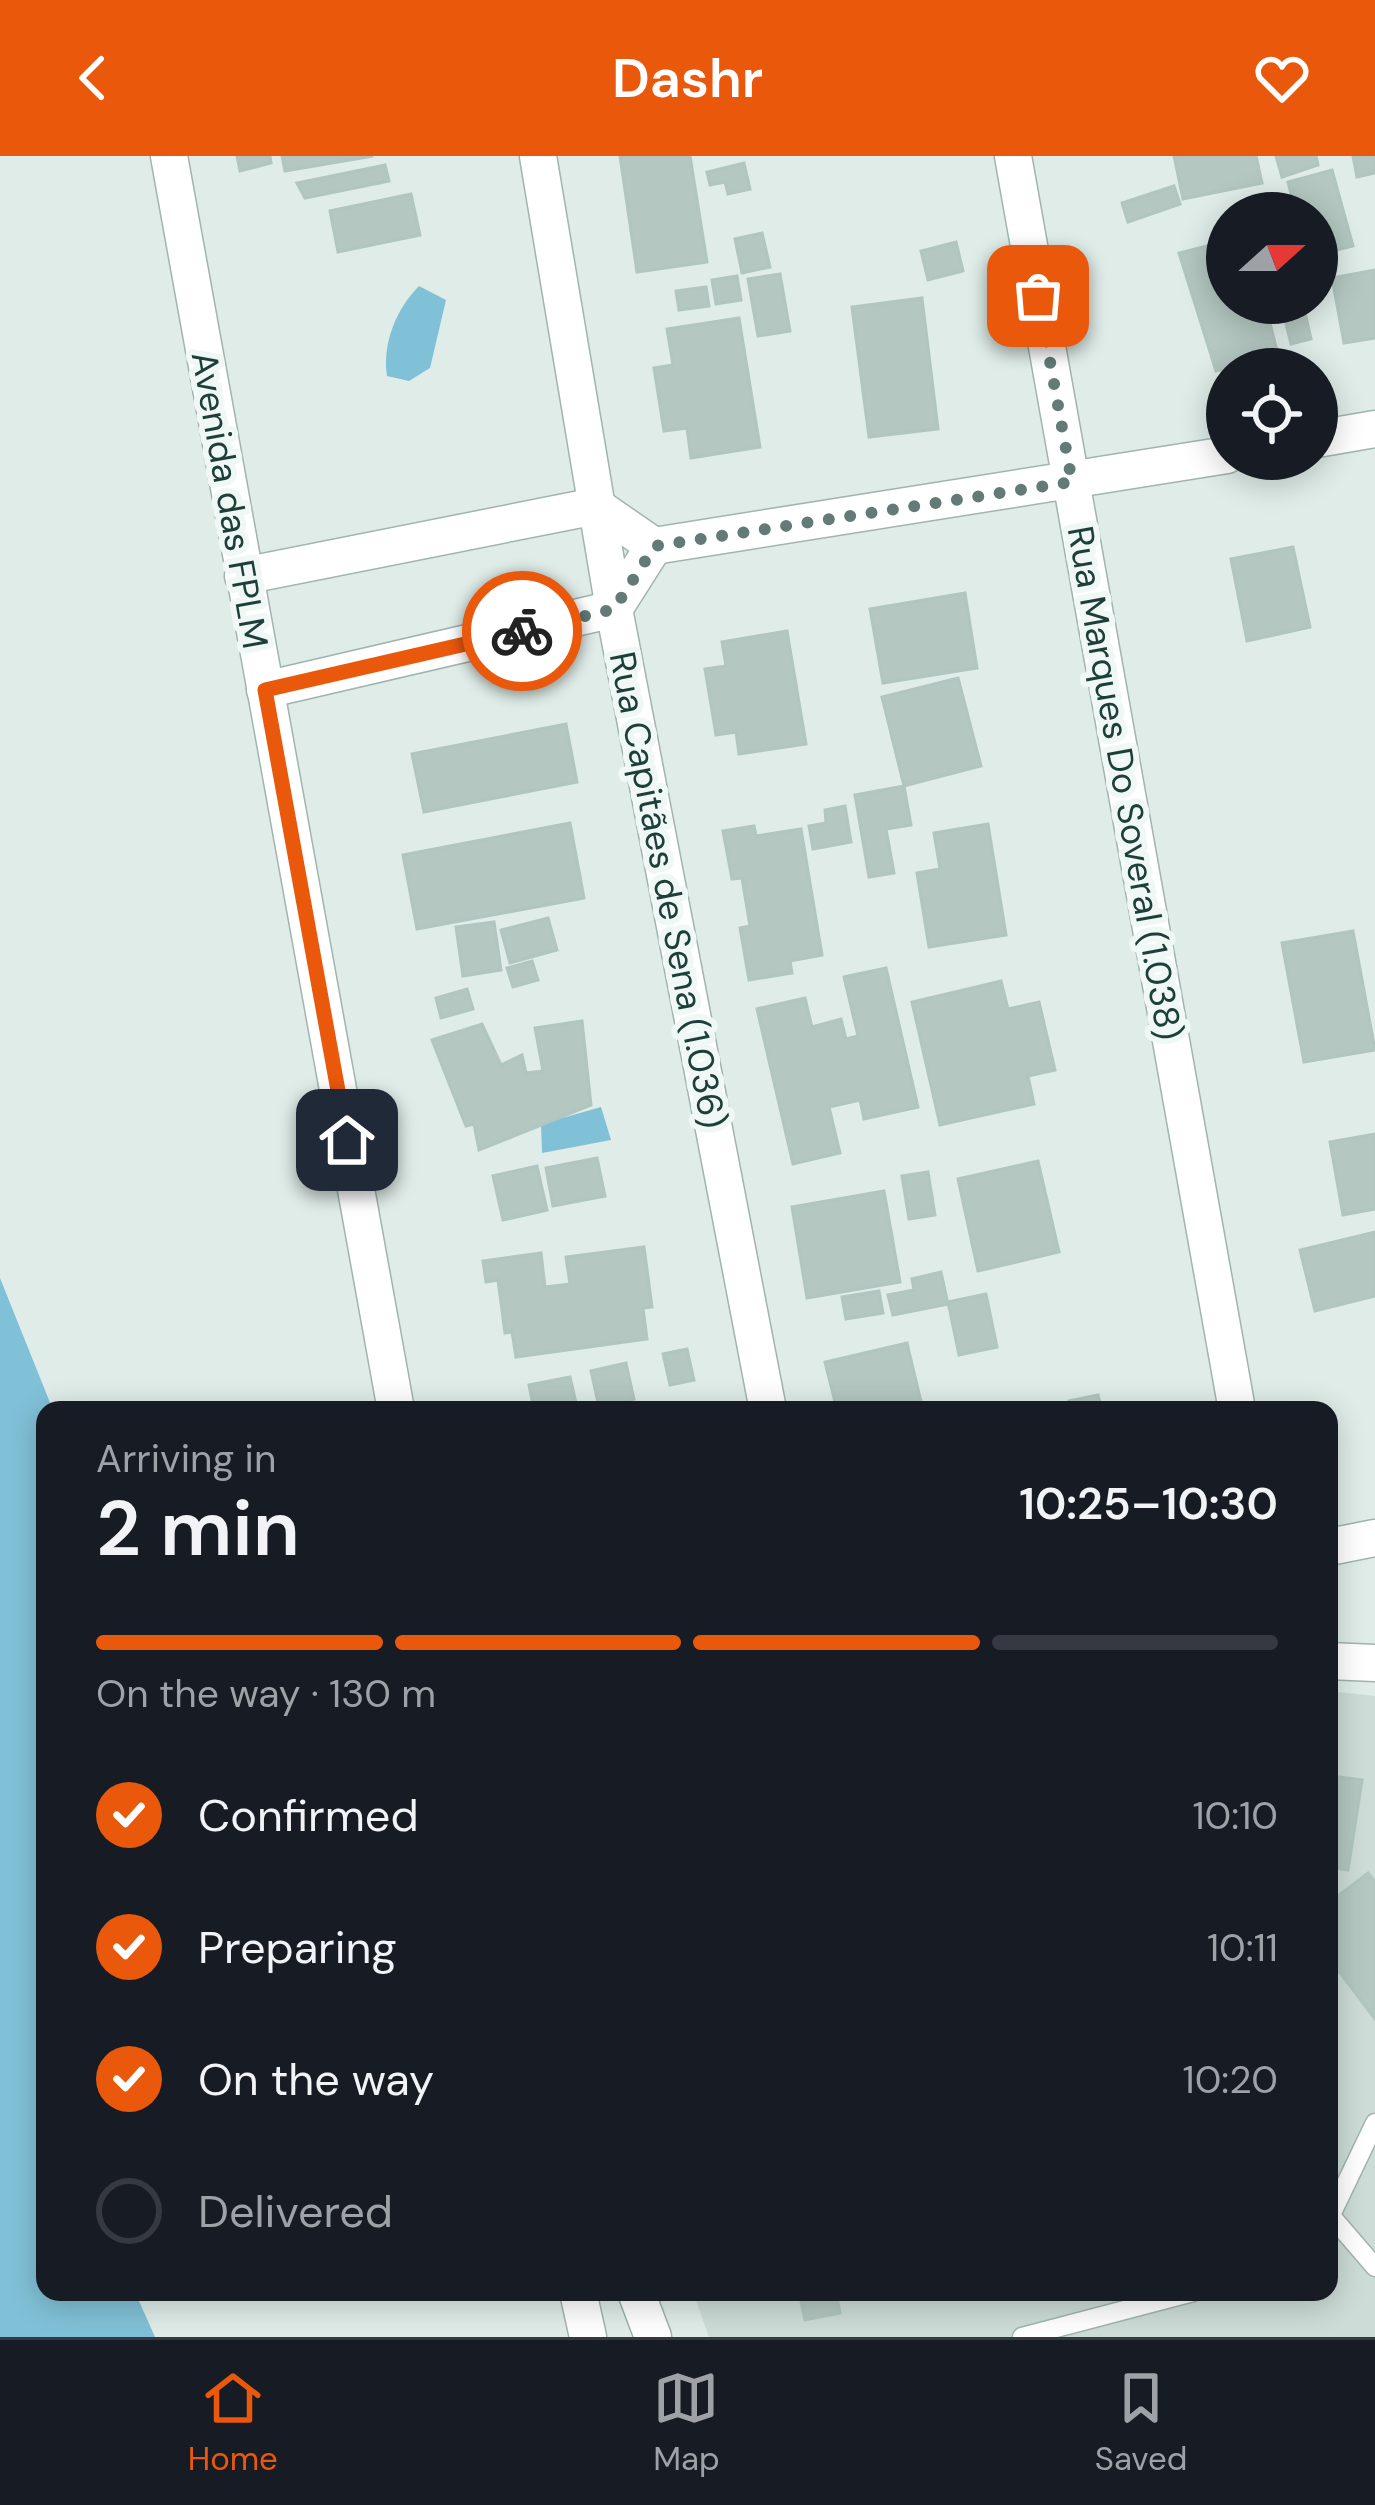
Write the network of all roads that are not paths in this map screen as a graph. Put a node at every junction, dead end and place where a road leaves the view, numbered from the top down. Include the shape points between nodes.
1 (170, 156) edge
2 (538, 156) edge
3 (1012, 156) edge
4 (1375, 429) edge
5 (1338, 435) edge
6 (1206, 459) edge
7 (1072, 482) junction
8 (596, 506) junction
9 (655, 546) junction
10 (243, 576) junction
11 (614, 609) junction
12 (265, 690) junction
13 (394, 1401) edge
14 (766, 1401) edge
15 (1235, 1401) edge
16 (1375, 1538) edge
17 (1338, 1544) edge
18 (1338, 1661) edge
19 (1375, 1663) edge
20 (1375, 2123) edge
21 (1338, 2203) edge
22 (1338, 2226) edge
23 (1375, 2267) edge
24 (580, 2301) edge
25 (639, 2301) edge
26 (1159, 2301) edge
27 (588, 2337) edge
28 (653, 2337) edge
29 (1022, 2337) edge

1 - 10 street, Avenida das FPLM
2 - 8 street, Rua Capitães de Sena (1.036)
3 - 7 street, Rua Marques Do Soveral (1.038)
4 - 5 street
6 - 7 street
7 - 9 street
7 - 15 street, Rua Marques Do Soveral (1.038)
8 - 9 street
8 - 10 street
8 - 11 street, Rua Capitães de Sena (1.036)
9 - 11 street
10 - 12 street, Avenida das FPLM
11 - 12 street
11 - 14 street, Rua Capitães de Sena (1.036)
12 - 13 street, Avenida das FPLM
16 - 17 street
18 - 19 street
20 - 21 lane
22 - 23 lane
24 - 27 street
25 - 28 street
26 - 29 lane

